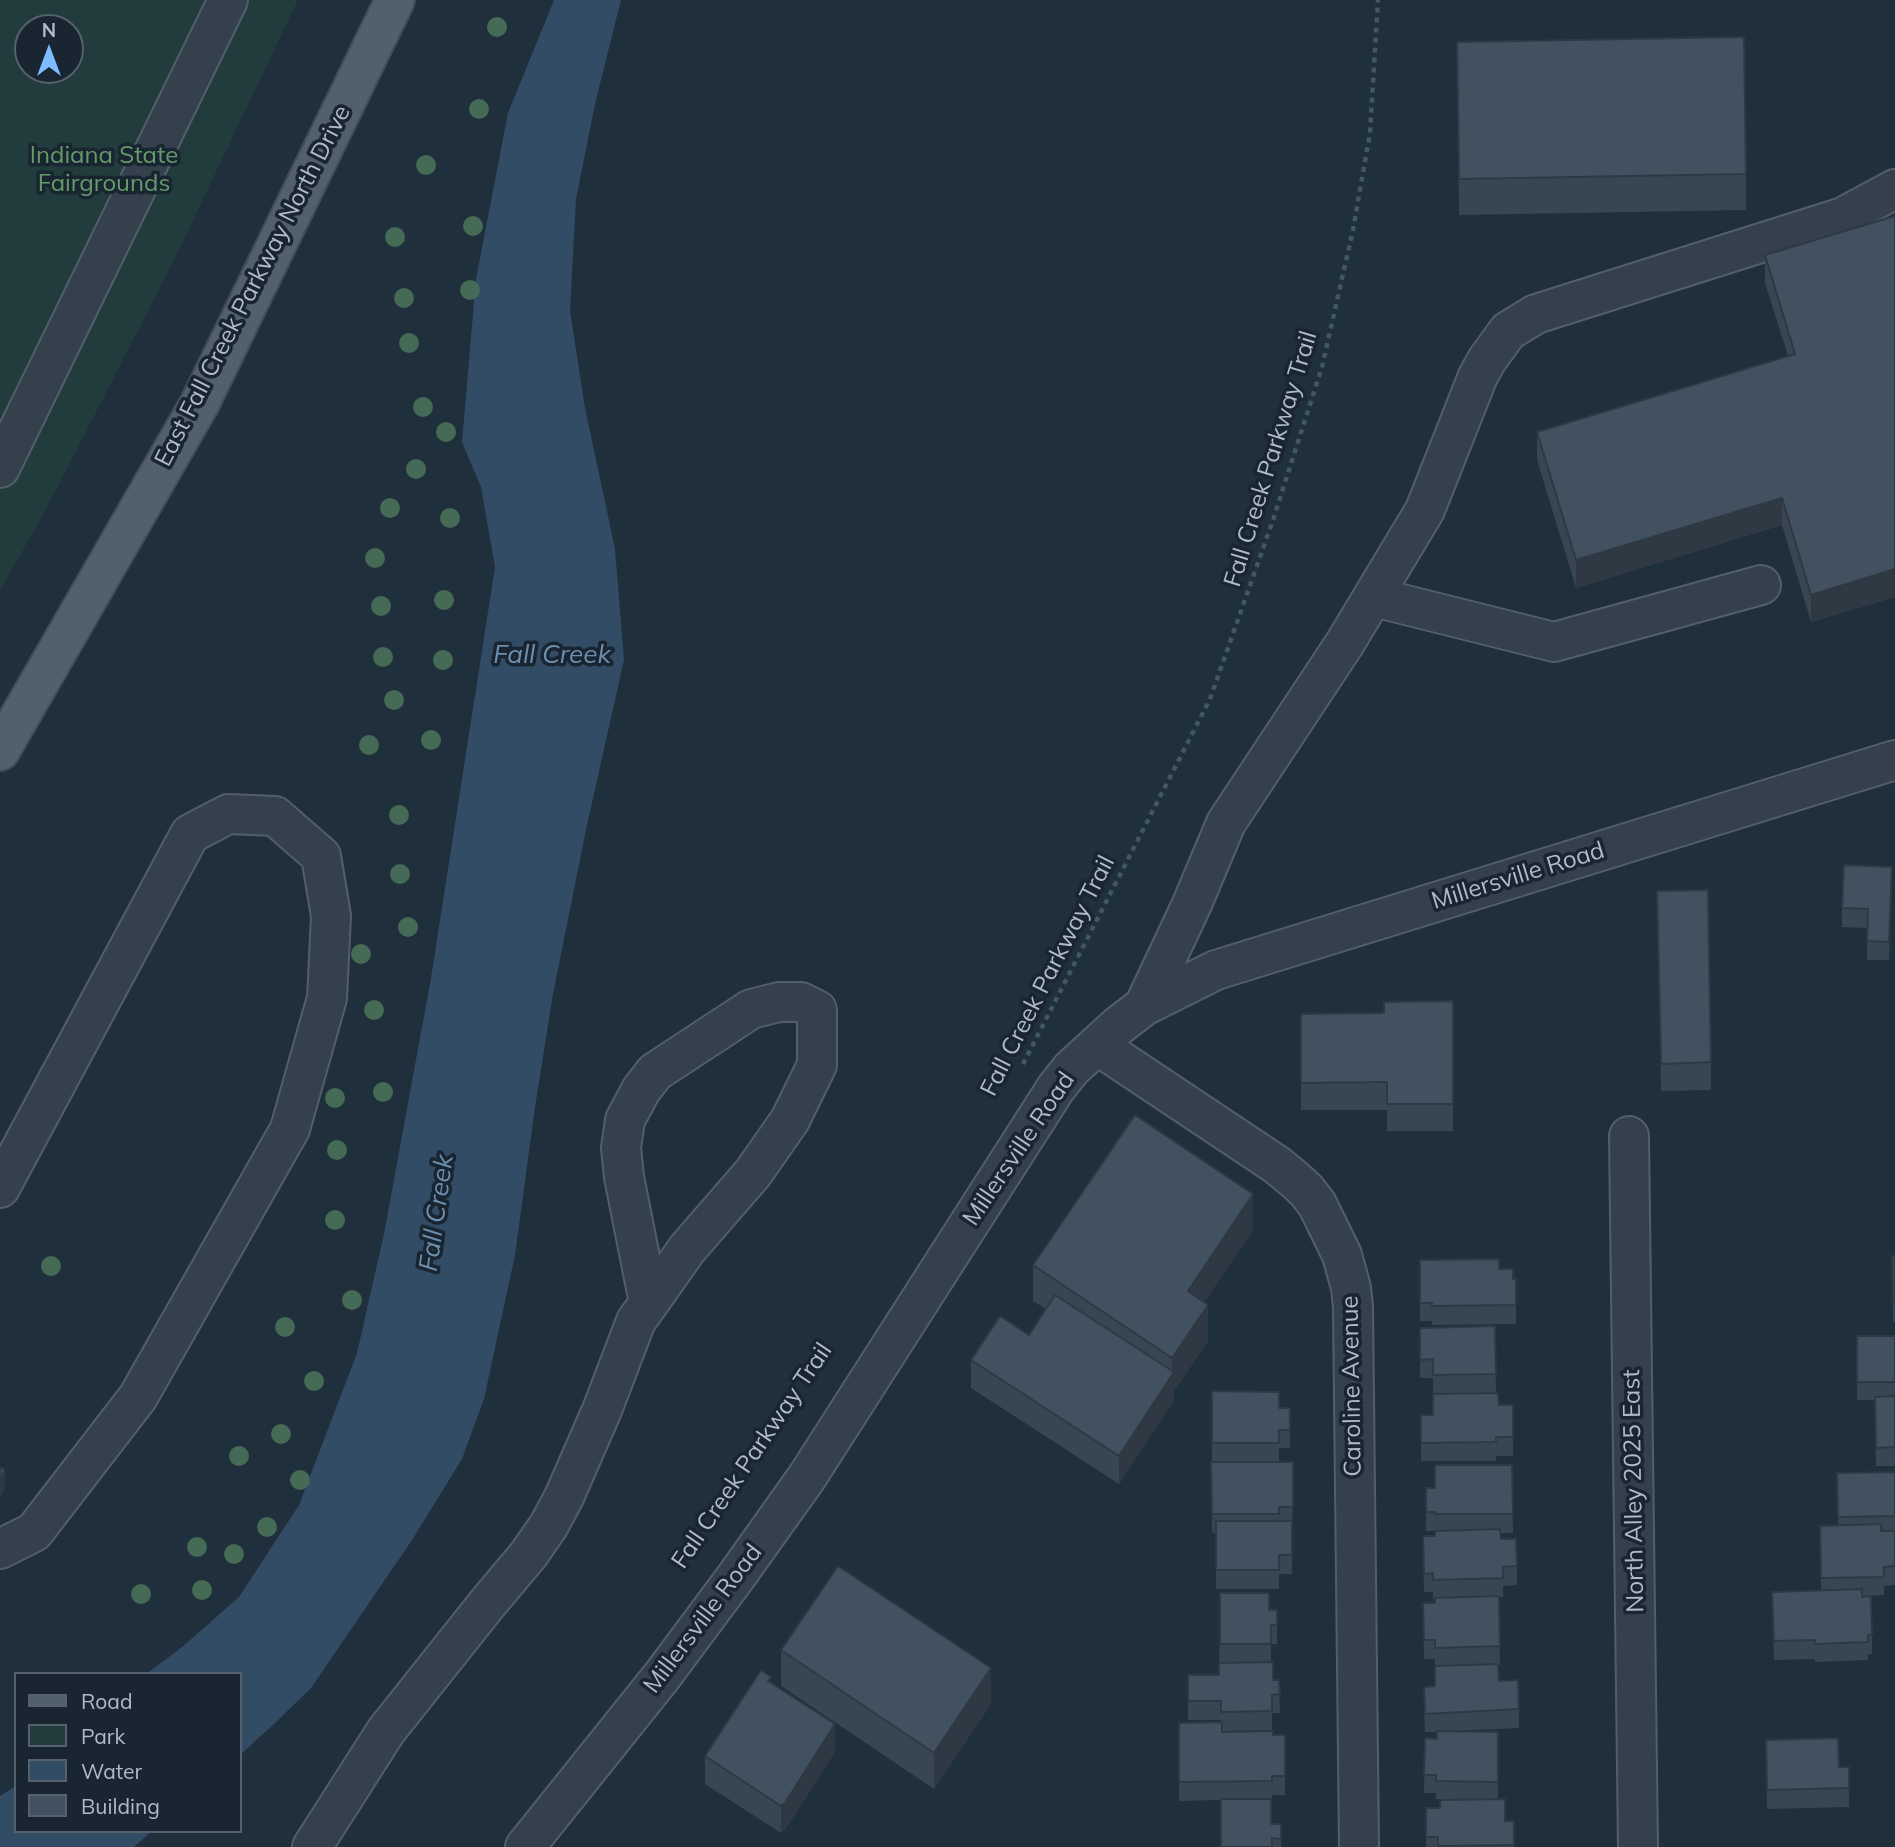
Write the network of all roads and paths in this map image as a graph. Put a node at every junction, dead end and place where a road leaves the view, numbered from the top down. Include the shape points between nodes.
1 (228, 0) edge
2 (396, 0) edge
3 (1378, 0) edge
4 (1895, 189) edge
5 (0, 468) edge
6 (1761, 585) dead end
7 (1374, 597) junction
8 (0, 751) edge
9 (1895, 760) edge
10 (1144, 1006) junction
11 (1097, 1045) junction
12 (1018, 1075) dead end
13 (1629, 1136) dead end
14 (0, 1188) edge
15 (649, 1303) junction
16 (0, 1549) edge
17 (312, 1847) edge
18 (525, 1847) edge
19 (1359, 1847) edge
20 (1638, 1847) edge

1 - 5 street
2 - 8 main road, East Fall Creek Parkway North Drive via 200,403
3 - 12 path, Fall Creek Parkway Trail via 1370,133 1353,230 1322,367 1272,523 1210,699
4 - 7 street via 1843,217 1536,314 1508,331 1478,376 1425,510
6 - 7 street via 1554,642
7 - 10 street via 1226,823
9 - 10 street, Millersville Road via 1216,970
10 - 11 street, Millersville Road
11 - 18 street, Millersville Road via 1056,1088 807,1477 735,1578
11 - 19 street, Caroline Avenue via 1294,1179 1317,1204 1342,1255 1353,1307
13 - 20 street, North Alley 2025 East
14 - 16 street via 190,834 228,814 275,816 321,856 331,916 327,999 290,1129 138,1397 34,1532
15 - 15 street via 790,1120 817,1065 817,1010 801,1002 751,1009 655,1072 641,1090 625,1120 621,1149
15 - 17 street via 636,1321 602,1410 549,1525 386,1731

